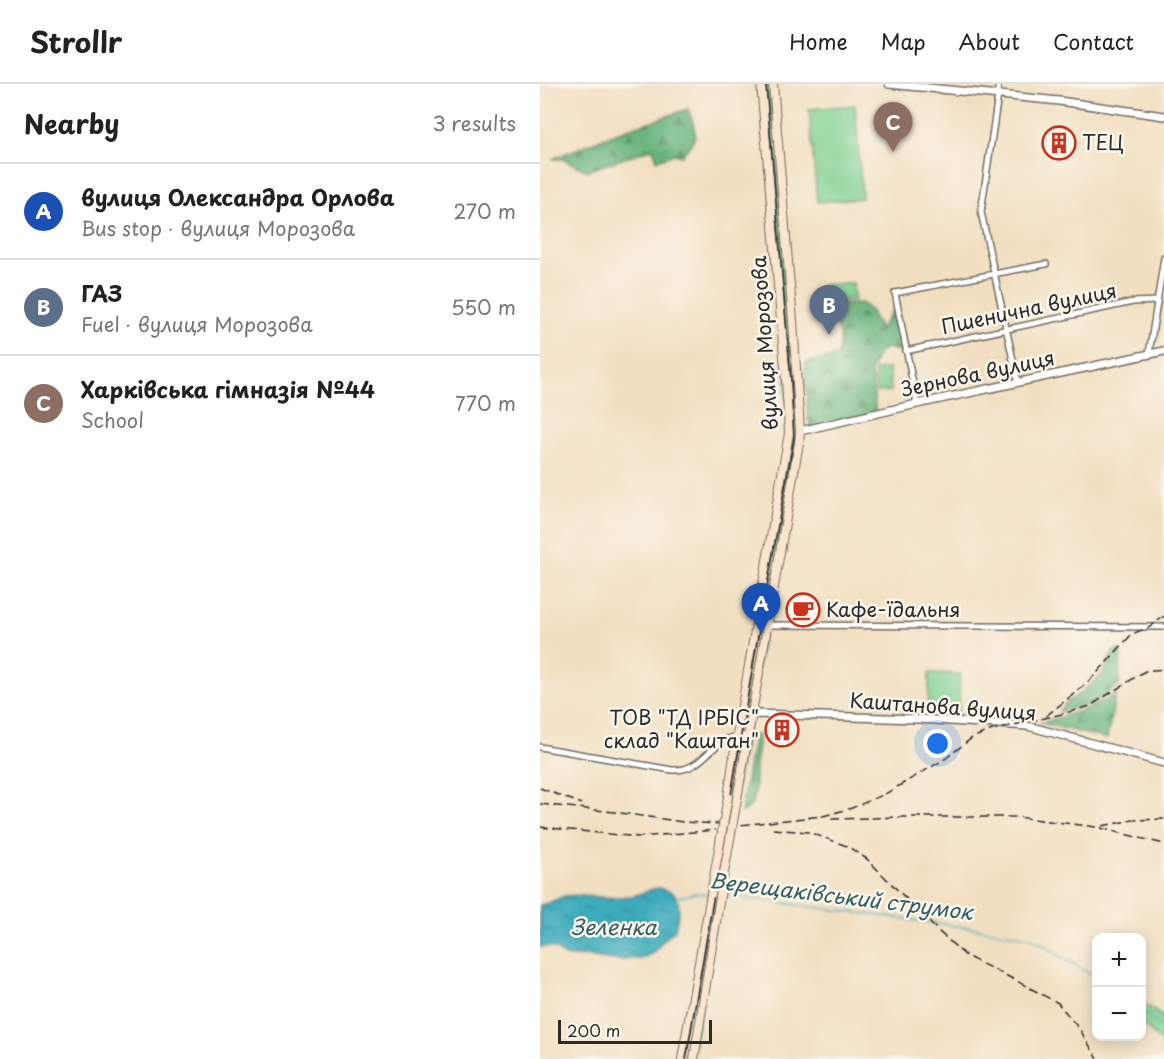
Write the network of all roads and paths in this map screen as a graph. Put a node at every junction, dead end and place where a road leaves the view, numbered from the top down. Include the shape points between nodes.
1 (761, 84) edge
2 (773, 84) edge
3 (889, 84) edge
4 (998, 84) edge
5 (999, 95) junction
6 (1164, 116) edge
7 (1164, 258) edge
8 (1046, 264) dead end
9 (995, 273) junction
10 (1158, 301) junction
11 (1007, 330) junction
12 (906, 351) junction
13 (1164, 351) edge
14 (1149, 354) junction
15 (1018, 383) junction
16 (917, 404) junction
17 (800, 431) junction
18 (787, 449) junction
19 (798, 451) junction
20 (764, 578) junction
21 (775, 580) junction
22 (767, 625) junction
23 (1164, 627) edge
24 (752, 714) junction
25 (737, 735) junction
26 (748, 736) junction
27 (540, 747) edge
28 (1164, 764) edge
29 (682, 1059) edge
30 (693, 1059) edge

1 - 18 main road, вулиця Морозова via 790,426
2 - 17 main road, вулиця Морозова
3 - 5 street
4 - 5 street
5 - 6 street
5 - 9 street via 981,212
7 - 10 street
8 - 9 street
9 - 11 street
9 - 12 street via 895,293
10 - 11 street, Пшенична вулиця via 1133,302
10 - 14 street
11 - 12 street, Пшенична вулиця
11 - 15 street
12 - 16 street
13 - 14 street, Зернова вулиця
14 - 15 street, Зернова вулиця
15 - 16 street, Зернова вулиця
16 - 17 street, Зернова вулиця
17 - 19 main road, вулиця Морозова
18 - 19 main road
18 - 20 main road, вулиця Морозова
19 - 21 main road, вулиця Морозова
20 - 21 main road
20 - 25 main road, вулиця Морозова
21 - 22 main road, вулиця Морозова
22 - 23 street
22 - 24 main road, вулиця Морозова
24 - 26 main road, вулиця Морозова
24 - 28 street, Каштанова вулиця via 1028,726
25 - 26 street
25 - 27 street via 681,770
25 - 29 main road, вулиця Морозова, bridge
26 - 30 main road, вулиця Морозова, bridge

